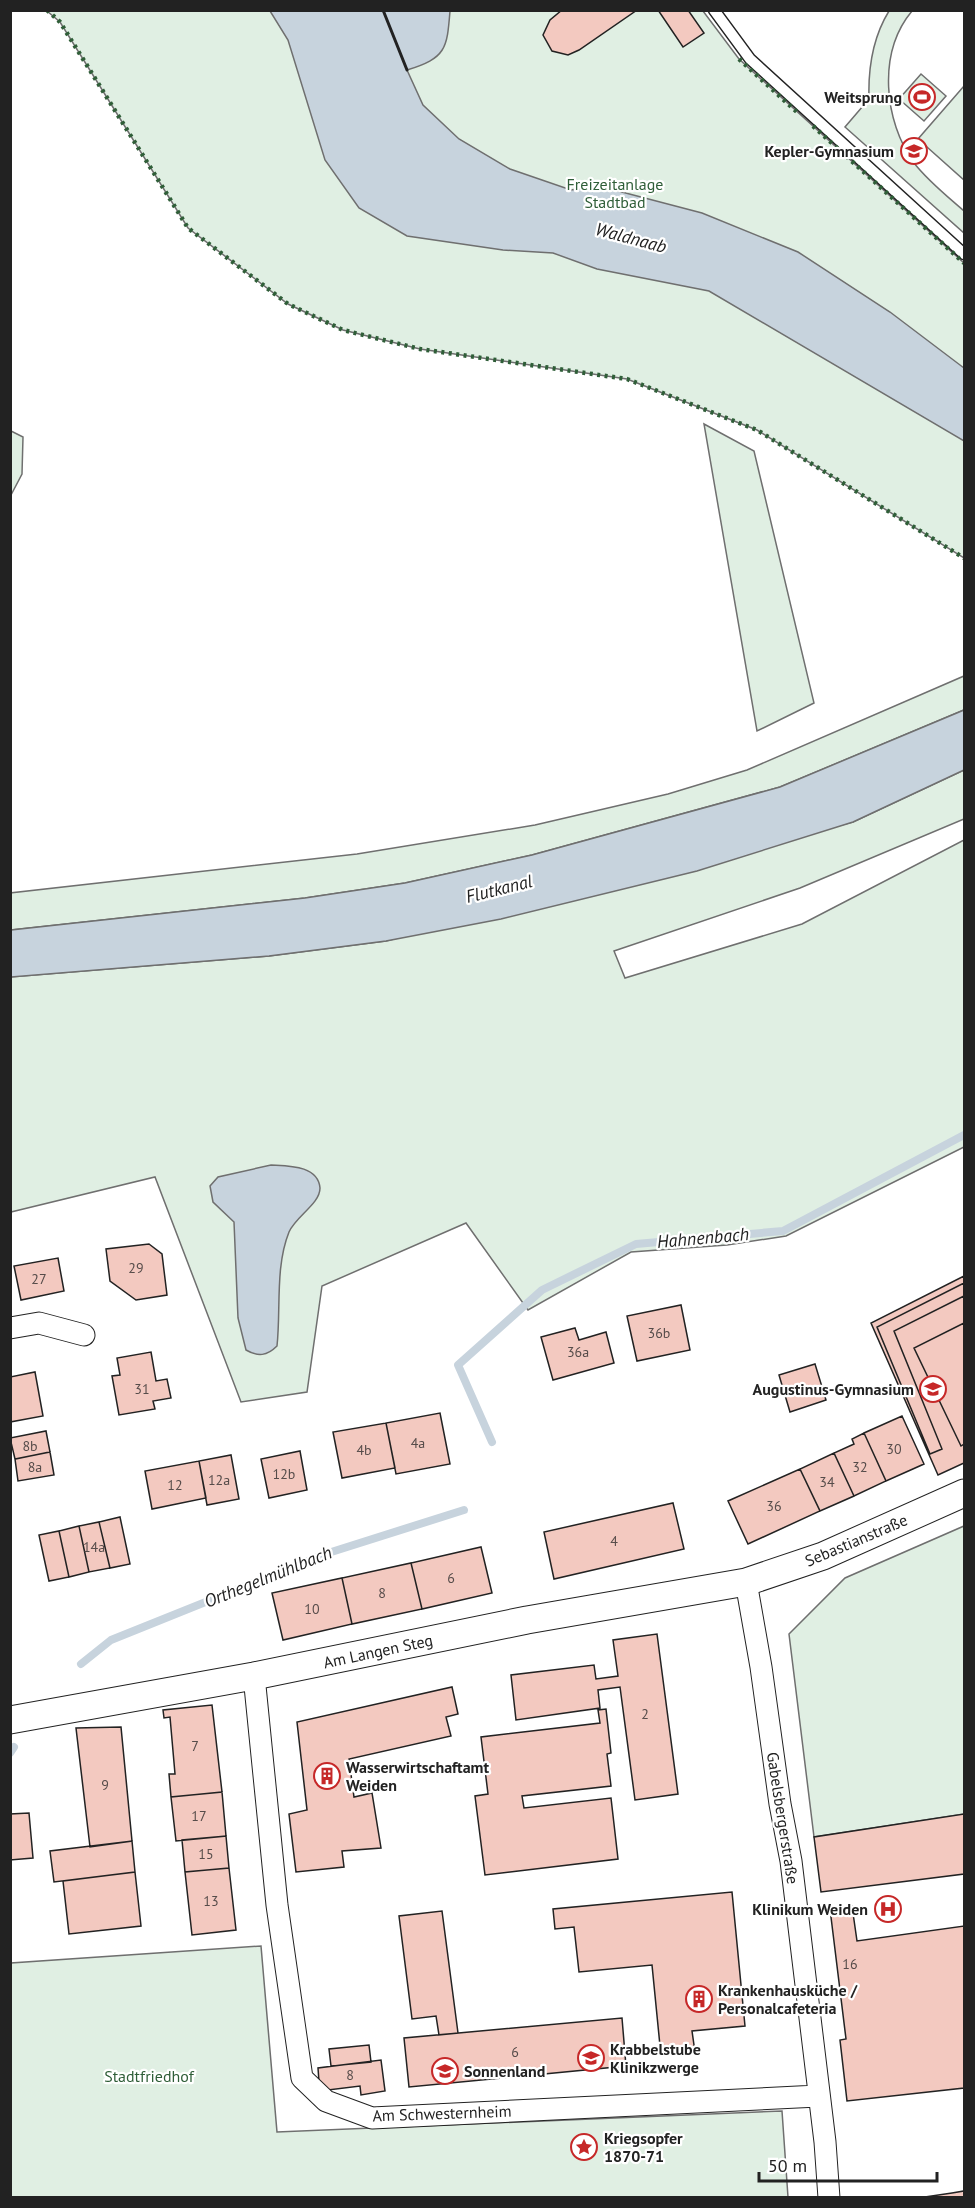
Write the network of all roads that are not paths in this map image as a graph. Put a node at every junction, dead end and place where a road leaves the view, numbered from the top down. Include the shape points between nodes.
1 (714, 10) edge
2 (964, 254) edge
3 (10, 1328) edge
4 (84, 1335) dead end
5 (964, 1493) edge
6 (746, 1582) junction
7 (254, 1676) junction
8 (10, 1720) edge
9 (818, 2097) junction
10 (829, 2198) edge

1 - 2 lane via 750,59
3 - 4 street via 39,1323
5 - 6 street, Sebastianstraße via 824,1556
6 - 7 street, Am Langen Steg via 527,1620
6 - 9 street, Gabelsbergerstraße via 791,1860
7 - 8 street, Am Langen Steg
7 - 9 street, Am Schwesternheim via 277,1905 302,2078 326,2101 372,2118
9 - 10 street, Gabelsbergerstraße

